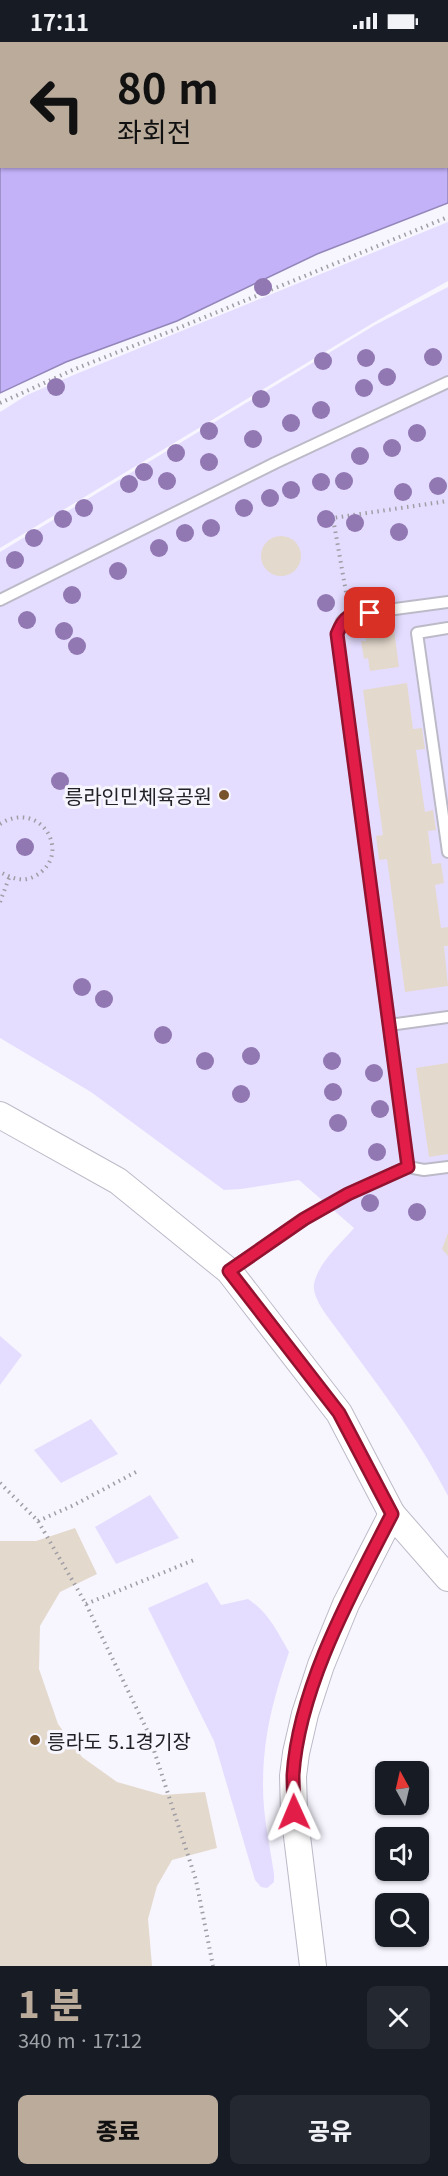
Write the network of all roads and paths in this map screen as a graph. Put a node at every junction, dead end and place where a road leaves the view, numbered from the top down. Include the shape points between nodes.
1 (448, 216) edge
2 (448, 382) edge
3 (0, 403) edge
4 (448, 501) edge
5 (0, 600) edge
6 (448, 602) edge
7 (350, 615) junction
8 (448, 628) edge
9 (0, 824) edge
10 (448, 852) edge
11 (0, 872) edge
12 (9, 878) junction
13 (0, 902) edge
14 (448, 1017) edge
15 (389, 1025) junction
16 (0, 1115) edge
17 (408, 1167) junction
18 (448, 1167) edge
19 (229, 1271) junction
20 (136, 1472) dead end
21 (0, 1483) edge
22 (392, 1514) junction
23 (38, 1521) junction
24 (194, 1560) dead end
25 (448, 1578) edge
26 (86, 1604) junction
27 (213, 1966) edge
28 (313, 1966) edge

1 - 3 path
2 - 5 lane
4 - 7 path via 333,518
6 - 7 lane
7 - 15 lane via 342,621 337,634
8 - 10 lane via 417,633
9 - 12 path via 21,816 32,818 42,824 52,843 52,854 41,873 20,880
11 - 12 path
12 - 13 path
14 - 15 lane
15 - 17 lane
16 - 19 street via 118,1181
17 - 18 lane
17 - 19 lane via 304,1219
19 - 22 street via 339,1413
20 - 23 path
21 - 23 path
22 - 25 street
22 - 28 street via 346,1604 321,1665 304,1714 293,1776
23 - 26 path
24 - 26 path
26 - 27 path via 148,1732 196,1880

